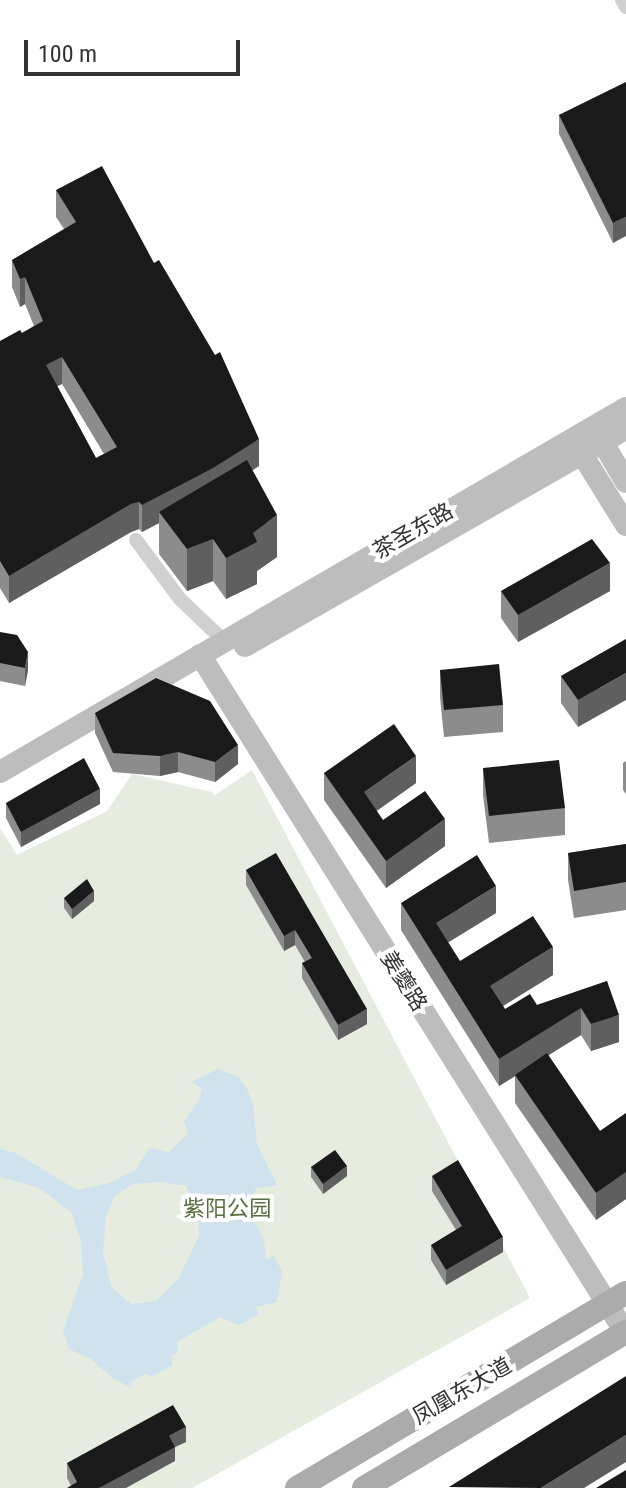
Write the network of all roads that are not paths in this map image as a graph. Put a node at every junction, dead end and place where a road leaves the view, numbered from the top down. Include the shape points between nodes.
1 (622, 0) edge
2 (626, 7) edge
3 (626, 408) edge
4 (626, 429) edge
5 (588, 441) junction
6 (626, 482) edge
7 (626, 525) edge
8 (136, 540) dead end
9 (224, 641) junction
10 (204, 662) junction
11 (63, 735) junction
12 (0, 772) edge
13 (0, 789) edge
14 (617, 1299) edge
15 (626, 1332) edge
16 (375, 1486) edge
17 (297, 1488) edge

1 - 2 street
3 - 5 main road, 茶圣东路
4 - 5 main road, 茶圣东路
5 - 6 main road
5 - 7 main road
5 - 9 main road, 茶圣东路
5 - 10 main road, 茶圣东路
8 - 9 street via 180,599
9 - 10 main road, 茶圣东路
10 - 11 main road via 163,676
10 - 14 main road, 姜夔路
11 - 12 main road
11 - 13 main road via 52,757
14 - 15 main road, 姜夔路
14 - 17 main road, 凤凰东大道
15 - 16 main road, 凤凰东大道

